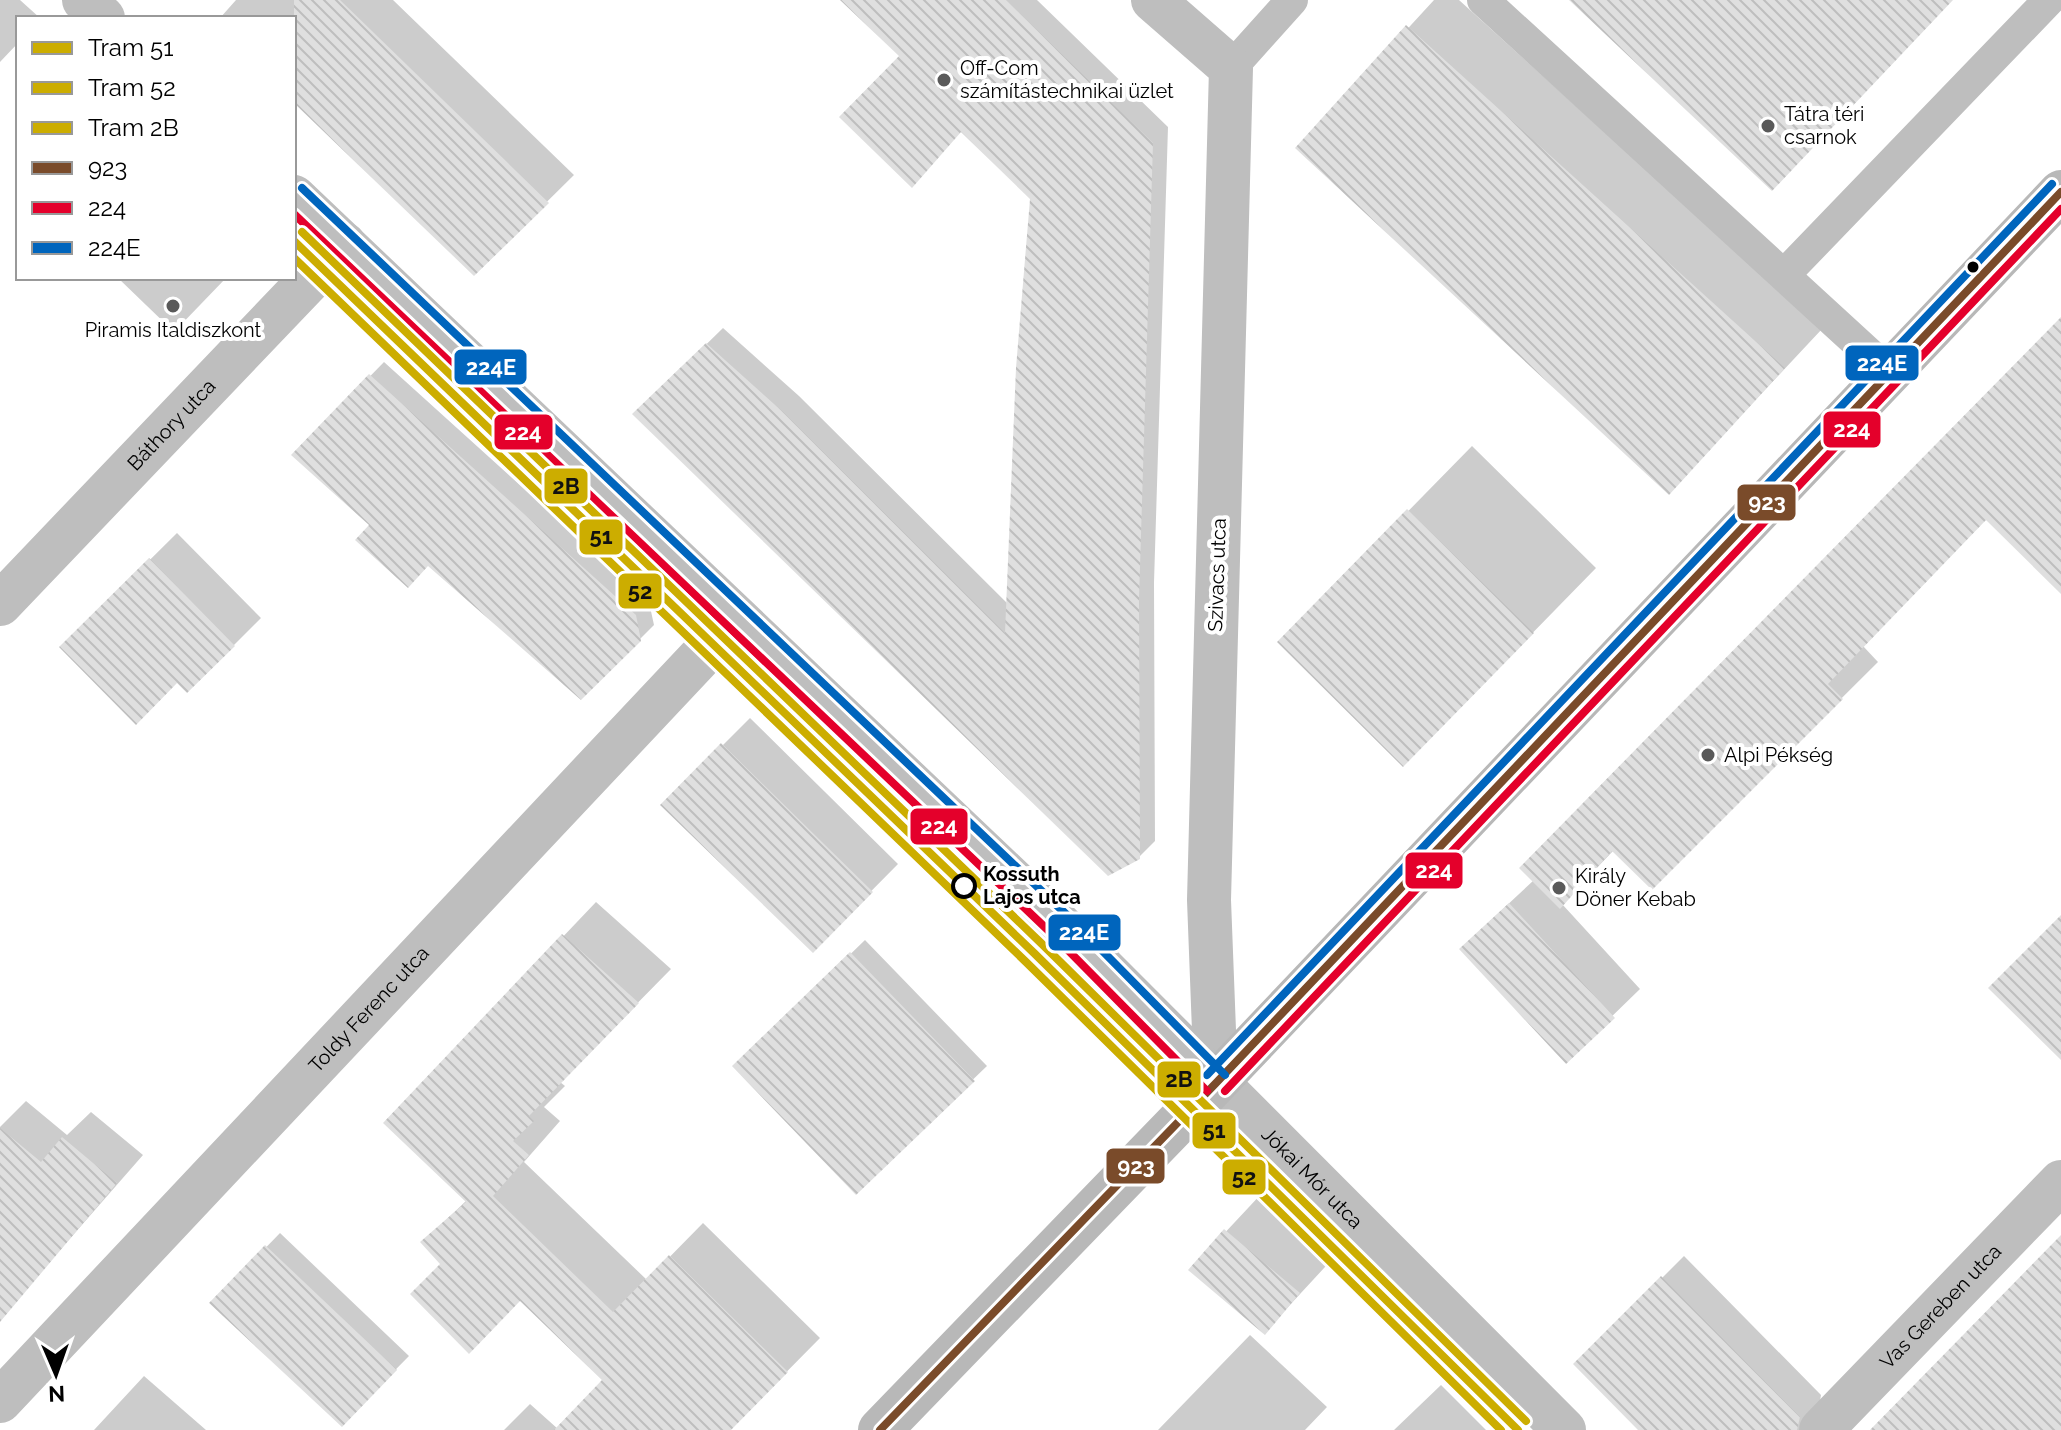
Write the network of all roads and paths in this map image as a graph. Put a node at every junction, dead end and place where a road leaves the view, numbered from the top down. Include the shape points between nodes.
1 (84, 0) edge
2 (1153, 0) edge
3 (1292, 0) edge
4 (1483, 0) edge
5 (2049, 0) edge
6 (101, 16) edge
7 (1231, 68) junction
8 (2061, 192) edge
9 (296, 199) edge
10 (344, 244) junction
11 (1784, 275) junction
12 (1888, 371) junction
13 (0, 604) edge
14 (736, 619) junction
15 (1216, 1083) junction
16 (2061, 1182) edge
17 (0, 1401) edge
18 (880, 1430) edge
19 (1564, 1430) edge
20 (1821, 1430) edge

1 - 6 street
2 - 7 street
3 - 7 lane
4 - 11 lane
5 - 11 lane
7 - 15 street, Szivacs utca via 1209,900
8 - 12 street
9 - 10 street, Jókai Mór utca
10 - 13 street, Báthory utca
10 - 14 street, Jókai Mór utca
11 - 12 lane
12 - 15 street
14 - 15 street, Jókai Mór utca via 1060,925
14 - 17 street, Toldy Ferenc utca
15 - 18 street
15 - 19 street, Jókai Mór utca
16 - 20 street, Vas Gereben utca

